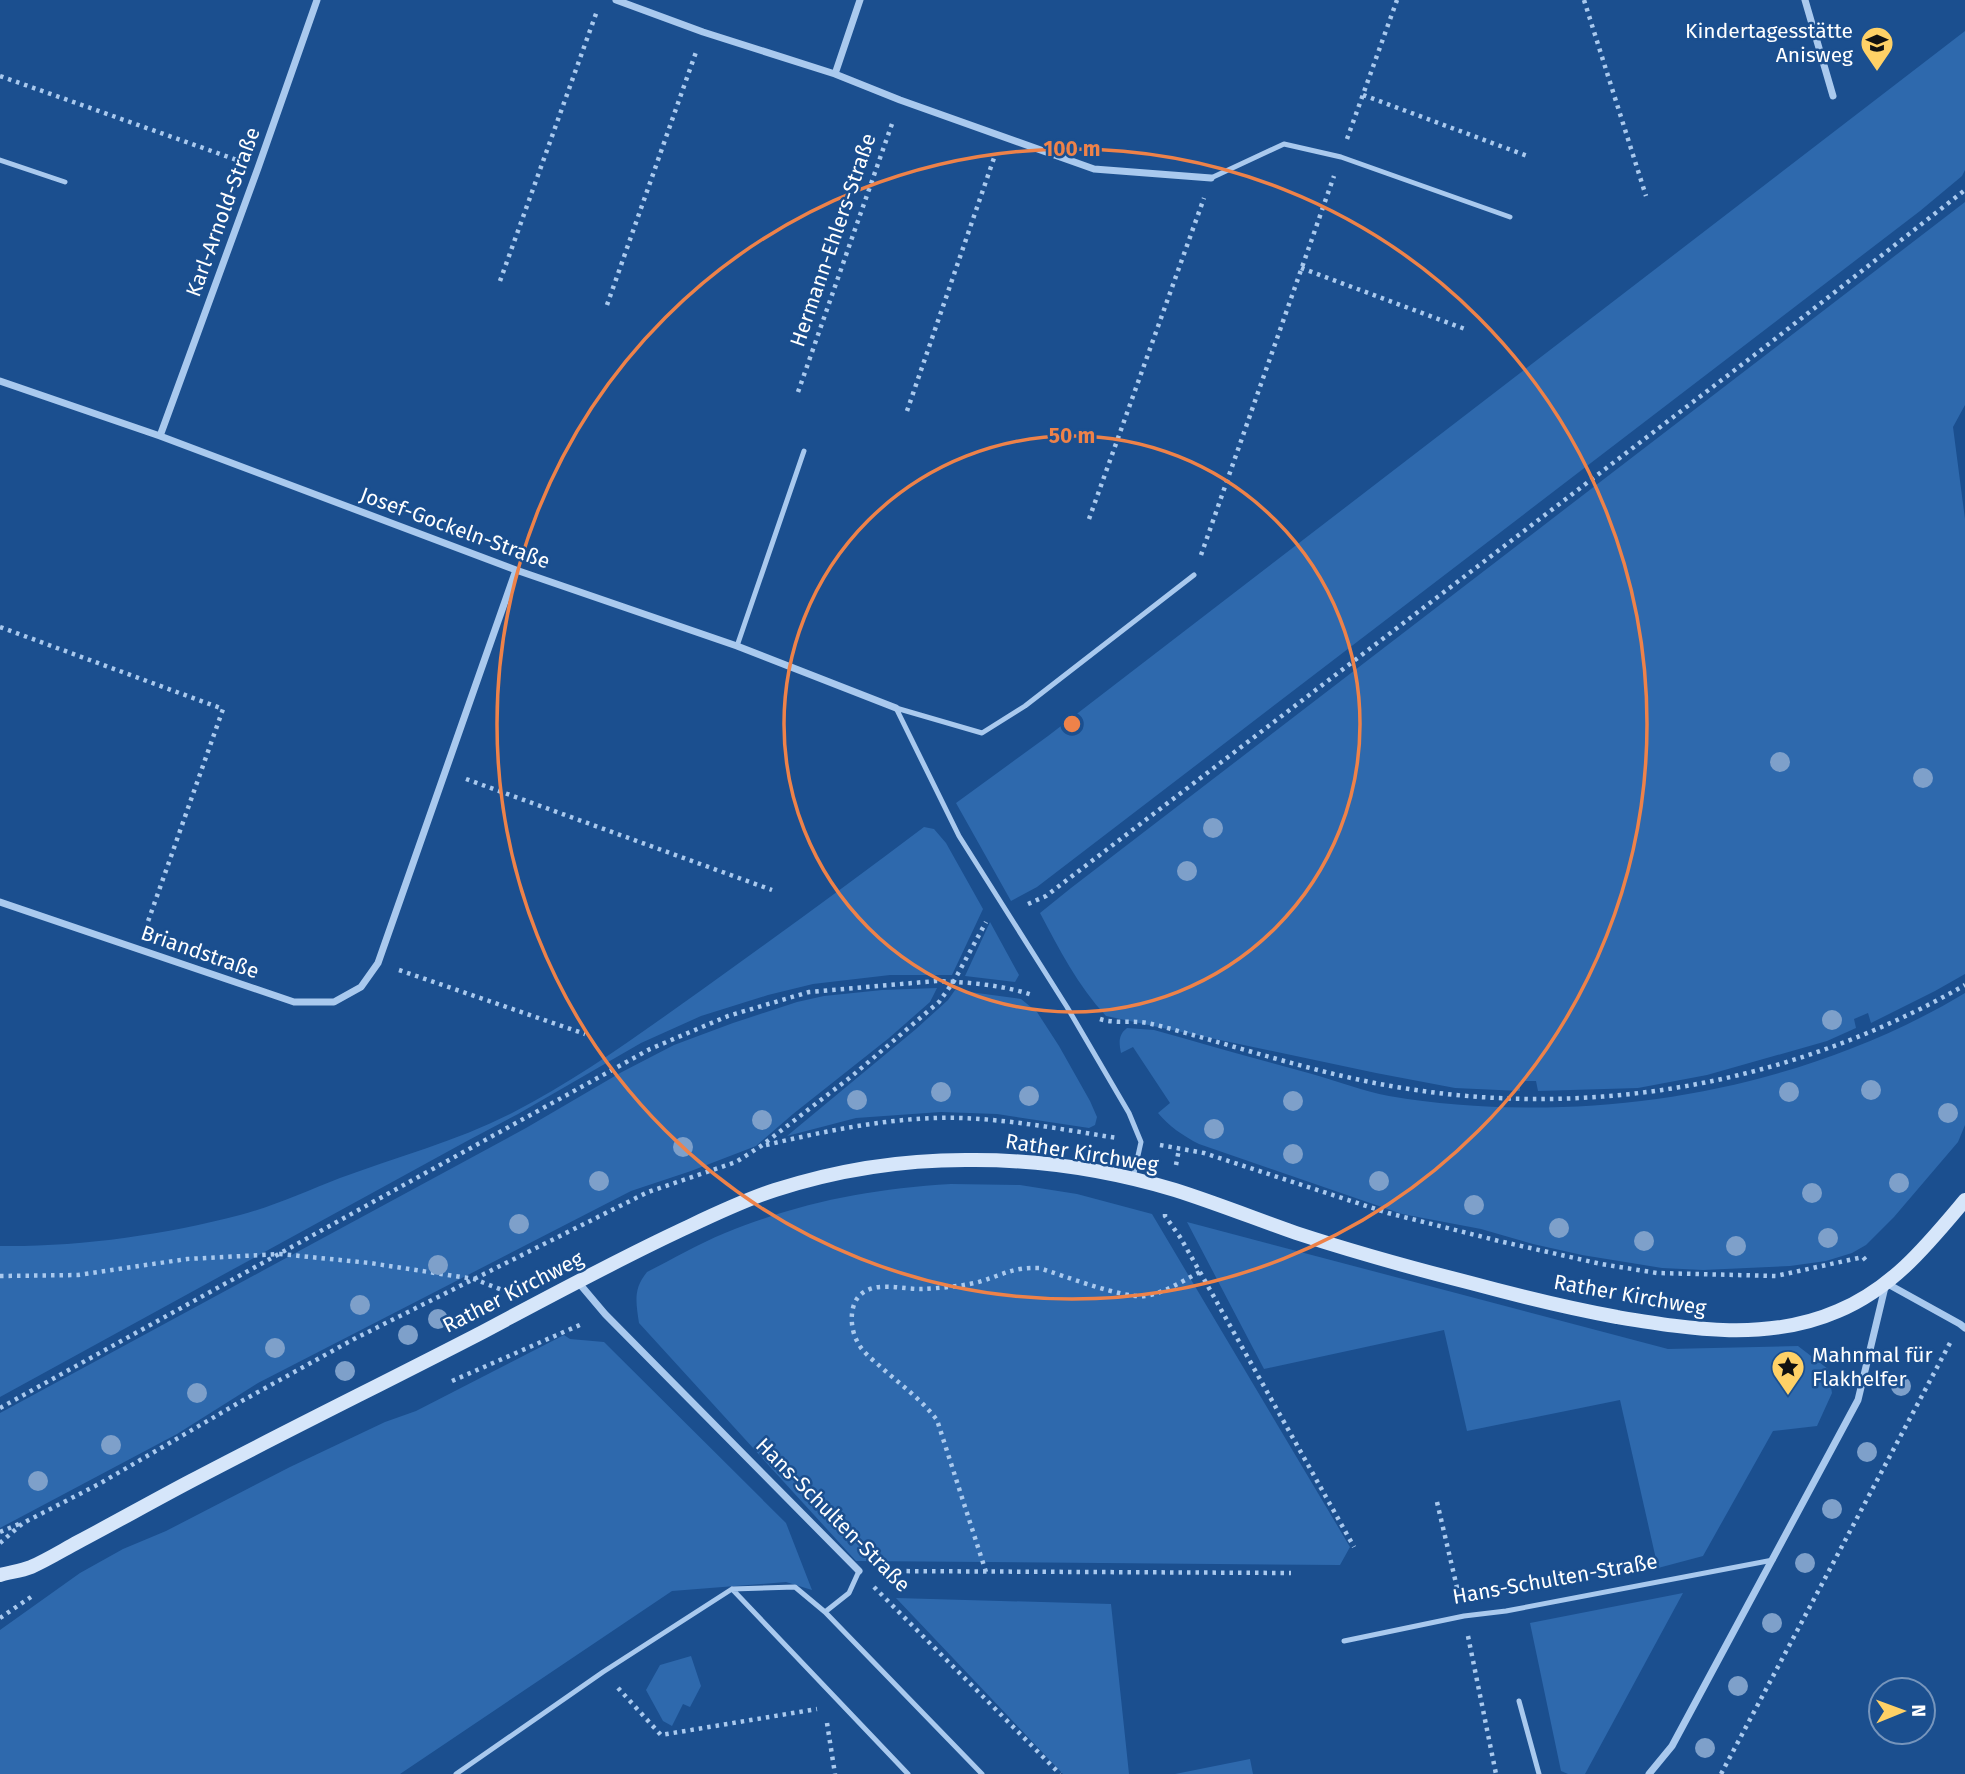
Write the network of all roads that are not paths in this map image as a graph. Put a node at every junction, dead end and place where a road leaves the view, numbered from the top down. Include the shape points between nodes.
1 (317, 0) edge
2 (616, 0) edge
3 (860, 0) edge
4 (1805, 0) edge
5 (835, 74) junction
6 (1833, 96) dead end
7 (0, 160) edge
8 (1211, 178) joint
9 (65, 182) dead end
10 (1510, 216) dead end
11 (0, 382) edge
12 (160, 436) junction
13 (804, 451) dead end
14 (516, 570) junction
15 (1194, 575) road end
16 (737, 646) junction
17 (897, 708) junction
18 (0, 902) edge
19 (1133, 1179) junction
20 (1965, 1200) edge
21 (578, 1282) junction
22 (1886, 1283) junction
23 (1963, 1326) edge
24 (1773, 1560) junction
25 (859, 1571) joint
26 (0, 1575) edge
27 (732, 1589) junction
28 (825, 1612) junction
29 (1344, 1641) dead end
30 (1519, 1701) dead end
31 (456, 1774) edge
32 (908, 1774) edge
33 (982, 1774) edge
34 (1539, 1774) edge
35 (1649, 1774) edge

1 - 12 street, Karl-Arnold-Straße
2 - 5 street
3 - 5 street
4 - 6 street
5 - 8 street via 1094,169
7 - 9 lane
8 - 10 lane via 1284,144 1341,157
11 - 12 street, Josef-Gockeln-Straße
12 - 14 street, Josef-Gockeln-Straße
13 - 16 lane
14 - 16 street, Josef-Gockeln-Straße
14 - 18 street, Briandstraße via 379,963 361,987 334,1002 294,1002
15 - 17 lane via 1025,706 982,733
16 - 17 street, Josef-Gockeln-Straße
17 - 19 lane via 959,836 1129,1113 1141,1142
19 - 21 main road, Rather Kirchweg via 1002,1160 873,1166 749,1199
19 - 22 main road, Rather Kirchweg via 1433,1273 1593,1312 1687,1328 1754,1330 1800,1324 1841,1310
20 - 22 main road via 1921,1253
21 - 25 street, Hans-Schulten-Straße
21 - 26 main road, Rather Kirchweg via 31,1567
22 - 23 street
22 - 24 street via 1858,1400
24 - 29 lane, Hans-Schulten-Straße
24 - 35 street via 1672,1746
25 - 28 lane via 849,1593
27 - 28 lane via 795,1587
27 - 31 lane
27 - 32 lane
28 - 33 lane
30 - 34 lane

